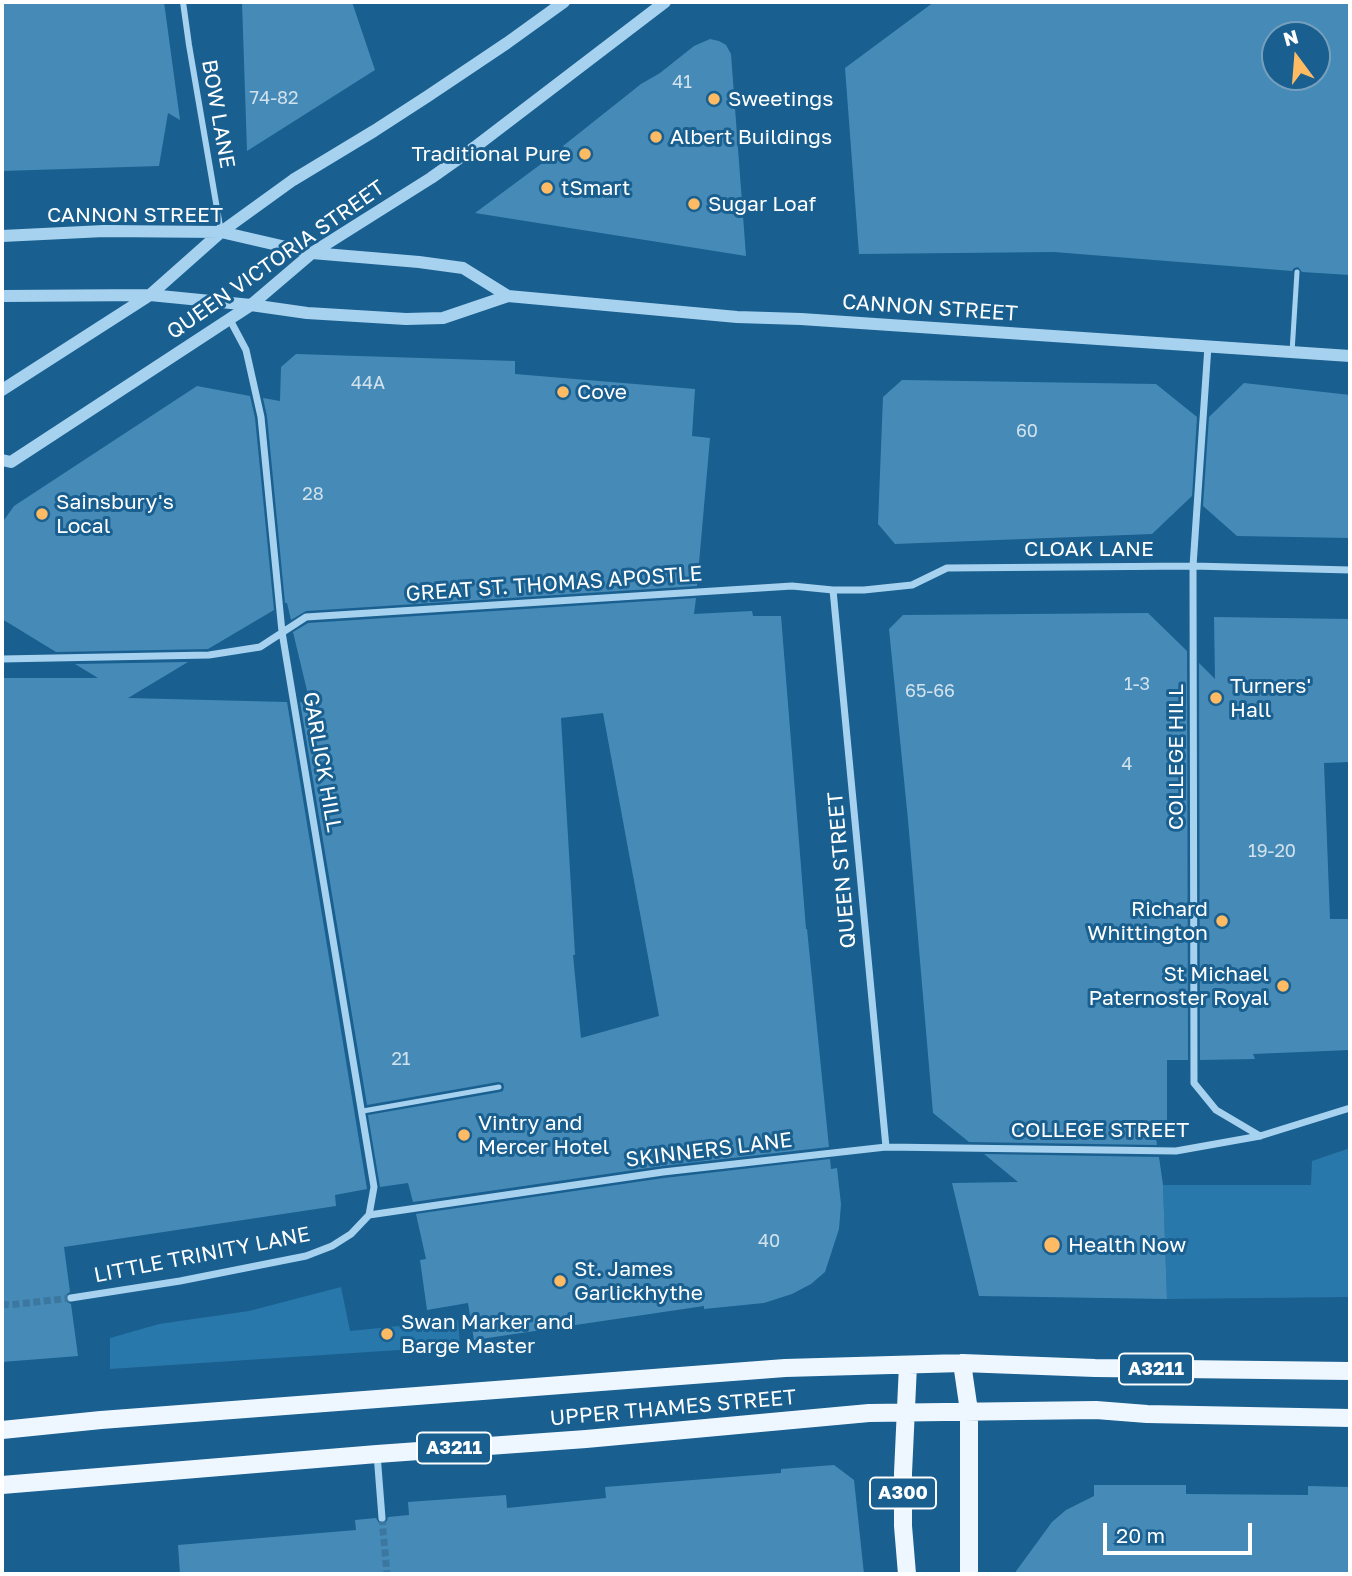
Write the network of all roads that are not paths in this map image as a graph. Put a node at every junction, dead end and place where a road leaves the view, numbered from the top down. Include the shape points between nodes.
1 (183, 2) edge
2 (564, 2) edge
3 (665, 2) edge
4 (221, 232) junction
5 (2, 236) edge
6 (312, 253) junction
7 (1297, 272) dead end
8 (150, 295) junction
9 (2, 296) edge
10 (509, 296) junction
11 (251, 305) junction
12 (229, 318) junction
13 (1208, 346) junction
14 (1292, 352) junction
15 (1350, 355) edge
16 (2, 390) edge
17 (2, 460) edge
18 (1193, 566) junction
19 (1350, 569) edge
20 (833, 590) junction
21 (282, 632) junction
22 (2, 659) edge
23 (499, 1087) dead end
24 (1350, 1108) edge
25 (363, 1111) junction
26 (1260, 1136) junction
27 (886, 1147) junction
28 (369, 1215) junction
29 (71, 1298) tunnel mouth
30 (962, 1363) junction
31 (908, 1365) junction
32 (1350, 1371) edge
33 (968, 1411) junction
34 (907, 1412) junction
35 (1350, 1418) edge
36 (2, 1430) edge
37 (377, 1454) junction
38 (2, 1485) edge
39 (382, 1518) tunnel mouth
40 (907, 1574) edge
41 (968, 1574) edge

1 - 4 street, BOW LANE
2 - 4 street, QUEEN VICTORIA STREET
3 - 6 street, QUEEN VICTORIA STREET via 475,147
4 - 5 street, CANNON STREET
4 - 6 street, CANNON STREET
4 - 8 street, QUEEN VICTORIA STREET
6 - 10 street, CANNON STREET via 463,268
6 - 11 street, QUEEN VICTORIA STREET
7 - 14 lane
8 - 9 street, CANNON STREET
8 - 11 street, CANNON STREET
8 - 16 street, QUEEN VICTORIA STREET
10 - 11 street, CANNON STREET via 443,318 319,314
10 - 13 street, CANNON STREET via 737,317
11 - 12 street, QUEEN VICTORIA STREET
12 - 17 street, QUEEN VICTORIA STREET via 11,462
12 - 21 street, GARLICK HILL via 246,350 261,418
13 - 14 street, CANNON STREET
13 - 18 street, COLLEGE HILL
14 - 15 street, CANNON STREET
18 - 19 street, CLOAK LANE
18 - 20 street, CLOAK LANE via 947,568 912,585
18 - 26 street, COLLEGE HILL via 1194,1083 1216,1110
20 - 21 street, GREAT ST. THOMAS APOSTLE via 792,586 306,617
20 - 27 street, QUEEN STREET
21 - 22 street, GREAT ST. THOMAS APOSTLE via 260,647 209,655
21 - 25 street, GARLICK HILL
23 - 25 lane
24 - 26 street, COLLEGE STREET
25 - 28 street, GARLICK HILL via 374,1187
26 - 27 street, COLLEGE STREET via 1176,1151
27 - 28 street, SKINNERS LANE via 663,1172
28 - 29 street, LITTLE TRINITY LANE via 342,1240 306,1255
30 - 31 main road, UPPER THAMES STREET / A3211
30 - 32 main road, UPPER THAMES STREET / A3211
30 - 33 main road
31 - 34 main road, A300
31 - 36 main road, UPPER THAMES STREET / A3211 via 785,1368
33 - 34 main road, UPPER THAMES STREET / A3211
33 - 35 main road, UPPER THAMES STREET / A3211
33 - 41 main road
34 - 37 main road, UPPER THAMES STREET / A3211
34 - 40 main road, A300 via 903,1527
37 - 38 main road, UPPER THAMES STREET / A3211
37 - 39 street

